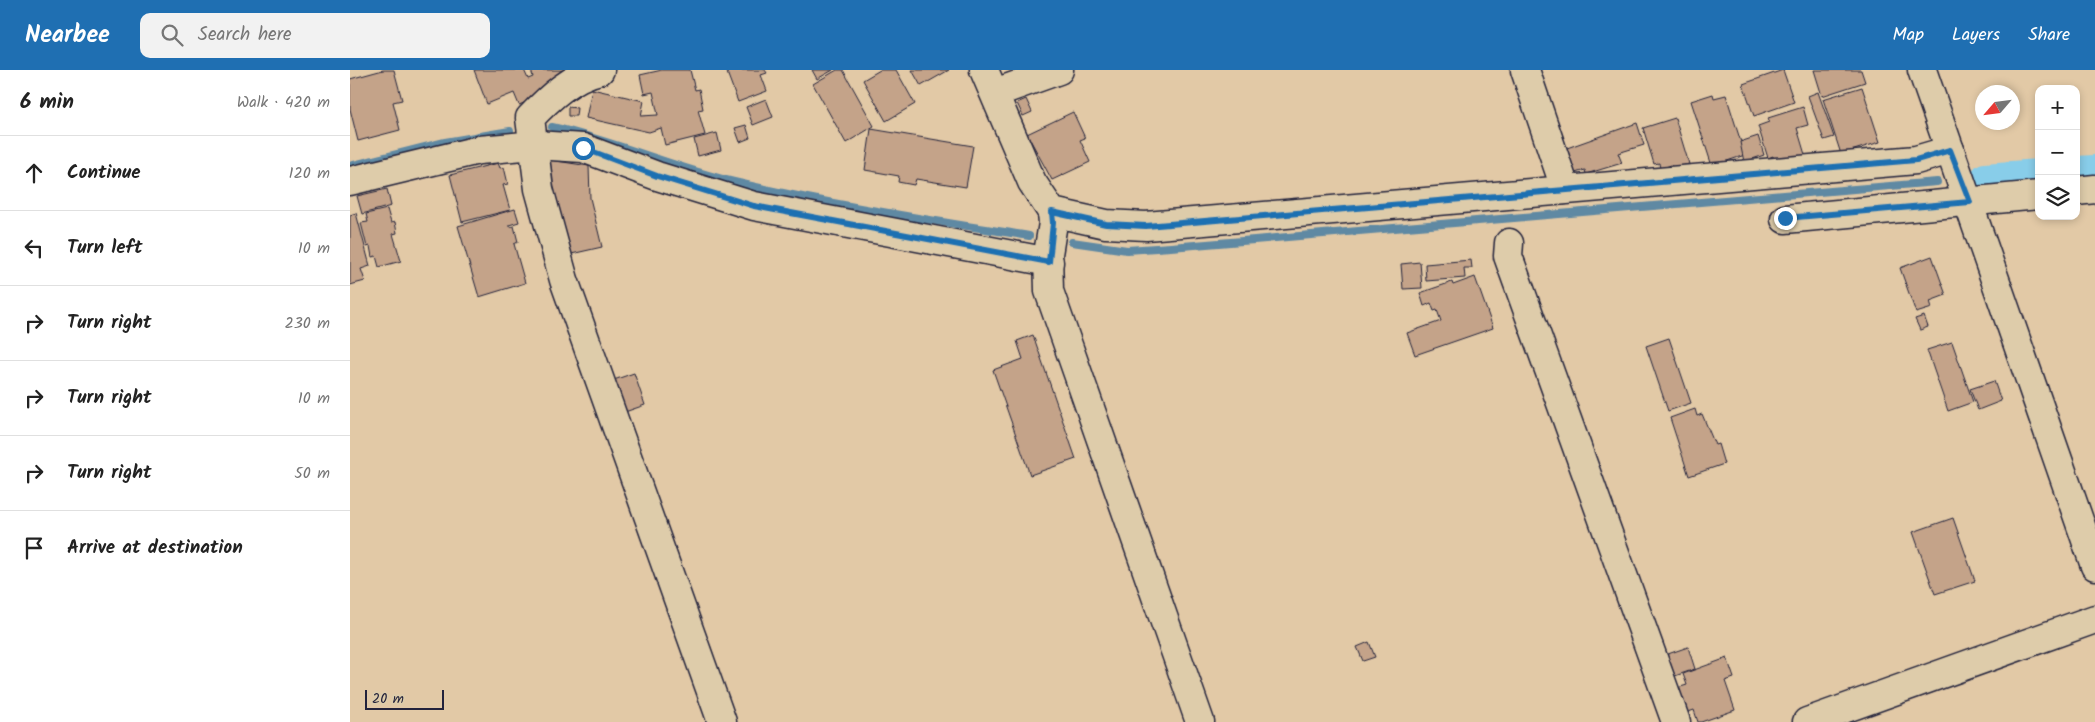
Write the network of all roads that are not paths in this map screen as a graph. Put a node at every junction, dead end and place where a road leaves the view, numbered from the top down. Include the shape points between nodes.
1 (600, 70) edge
2 (1059, 70) edge
3 (1525, 70) edge
4 (1922, 70) edge
5 (990, 82) edge
6 (535, 145) junction
7 (1950, 150) junction
8 (350, 181) edge
9 (2095, 189) edge
10 (1563, 190) junction
11 (2080, 191) edge
12 (2035, 195) edge
13 (1970, 202) junction
14 (1052, 212) junction
15 (1785, 218) dead end
16 (1509, 244) dead end
17 (1049, 262) junction
18 (2095, 566) edge
19 (2095, 619) edge
20 (722, 722) edge
21 (1200, 722) edge
22 (1676, 722) edge
23 (1807, 722) edge

1 - 6 street via 551,96 530,118
2 - 5 street
3 - 10 street
4 - 7 street
5 - 14 street via 1032,182
6 - 8 street via 479,150
6 - 17 street via 583,148 657,176 754,206
6 - 20 street via 539,189 564,280
7 - 10 street via 1916,160
7 - 13 street
9 - 11 street
10 - 14 street via 1146,226 1106,224
12 - 13 street
13 - 15 street
13 - 18 street
14 - 17 street
16 - 22 street via 1508,256
17 - 21 street via 1049,291
19 - 23 street

